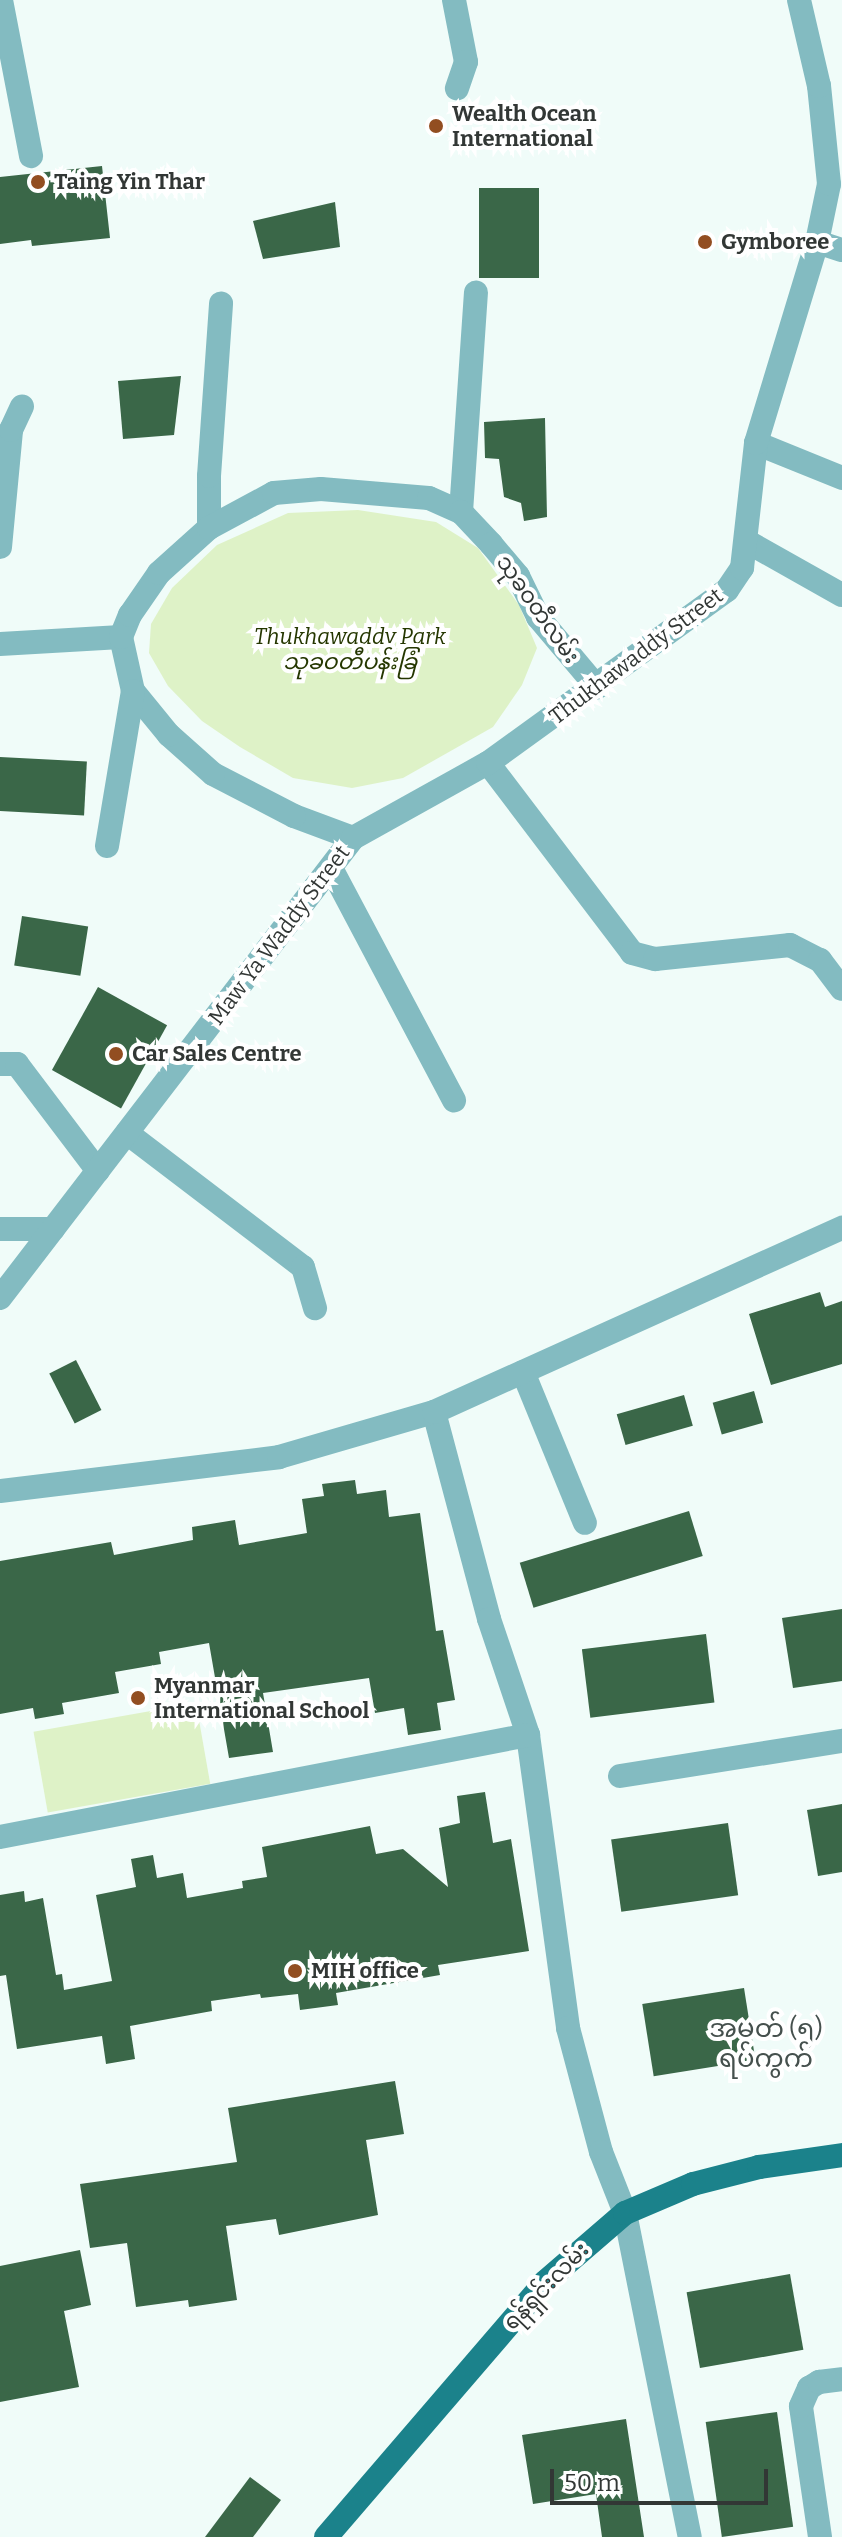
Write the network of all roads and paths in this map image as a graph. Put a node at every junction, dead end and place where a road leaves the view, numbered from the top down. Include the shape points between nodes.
1 (1, 0) edge
2 (454, 0) edge
3 (799, 0) edge
4 (831, 84) edge
5 (457, 88) dead end
6 (31, 156) dead end
7 (817, 242) junction
8 (842, 250) edge
9 (476, 293) dead end
10 (221, 303) dead end
11 (22, 406) dead end
12 (756, 443) junction
13 (842, 478) edge
14 (461, 512) junction
15 (209, 528) junction
16 (746, 541) junction
17 (0, 547) edge
18 (842, 595) edge
19 (121, 637) junction
20 (0, 644) edge
21 (597, 687) junction
22 (133, 691) junction
23 (488, 763) junction
24 (353, 838) junction
25 (107, 846) dead end
26 (331, 868) junction
27 (842, 989) edge
28 (0, 1064) edge
29 (454, 1100) dead end
30 (127, 1133) junction
31 (98, 1171) junction
32 (842, 1228) edge
33 (0, 1229) edge
34 (53, 1229) junction
35 (0, 1298) edge
36 (315, 1308) dead end
37 (523, 1372) junction
38 (434, 1412) junction
39 (0, 1491) edge
40 (585, 1523) dead end
41 (528, 1735) junction
42 (842, 1741) edge
43 (620, 1776) dead end
44 (0, 1837) edge
45 (842, 2155) edge
46 (625, 2213) junction
47 (842, 2379) edge
48 (326, 2537) edge
49 (690, 2537) edge
50 (820, 2537) edge

1 - 6 street
2 - 5 street via 466,62
3 - 4 street, Thukhawaddy Street
4 - 7 street, Thukhawaddy Street via 829,184
7 - 8 street
7 - 12 street, Thukhawaddy Street
9 - 14 street
10 - 15 street
11 - 17 street via 11,430
12 - 13 street
12 - 16 street, Thukhawaddy Street
14 - 15 street, သုခဝတီလမ်း via 429,498 321,489 274,493
14 - 21 street, သုခဝတီလမ်း via 518,576 538,617
15 - 19 street, သုခဝတီလမ်း via 159,573
16 - 18 street
16 - 21 street, Thukhawaddy Street via 742,568 727,590
19 - 20 street
19 - 22 street
21 - 23 street, Thukhawaddy Street
22 - 24 street via 169,735 213,774 294,816
22 - 25 street
23 - 24 street, Thukhawaddy Street
23 - 27 street via 632,953 655,959 790,945 820,960
24 - 26 street, Maw Ya Waddy Street
26 - 29 street
26 - 30 street, Maw Ya Waddy Street
28 - 31 street via 17,1064
30 - 31 street, Maw Ya Waddy Street
30 - 36 street via 303,1267
31 - 34 street, Maw Ya Waddy Street
32 - 37 street
33 - 34 street
34 - 35 street, Maw Ya Waddy Street
37 - 38 street
37 - 40 street
38 - 39 street via 279,1457
38 - 41 street via 489,1619
41 - 44 street
41 - 46 street via 568,2028 601,2152
42 - 43 street
45 - 46 main road, ရန်ရှင်းလမ်း via 759,2167 693,2184
46 - 48 main road, ရန်ရှင်းလမ်း via 545,2282
46 - 49 street
47 - 50 street via 809,2388 801,2406

